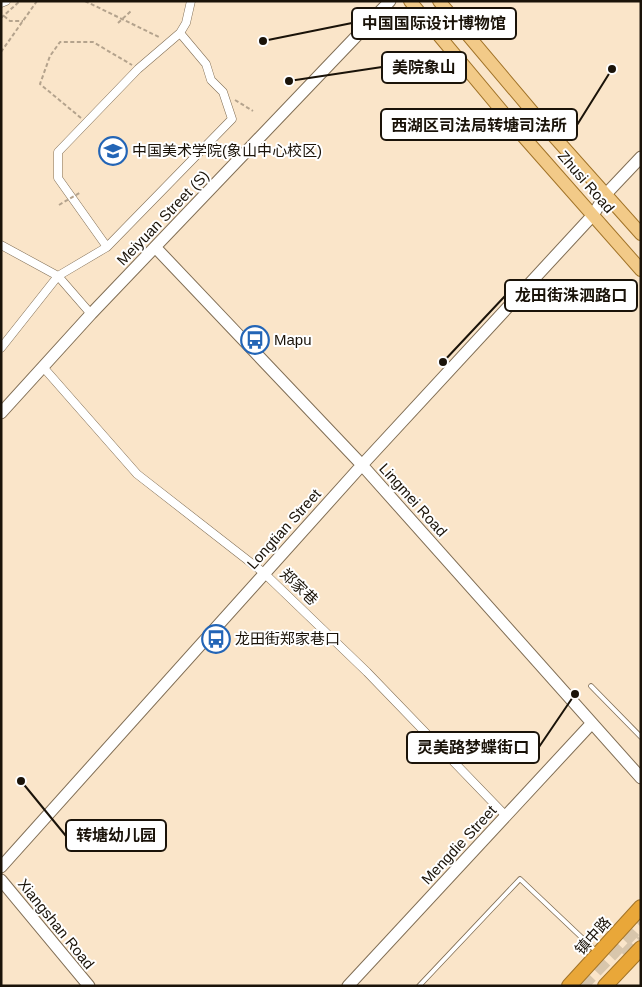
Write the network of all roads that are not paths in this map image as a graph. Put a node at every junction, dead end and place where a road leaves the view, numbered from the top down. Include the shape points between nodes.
1 (6, 1) edge
2 (191, 1) edge
3 (390, 1) edge
4 (410, 1) edge
5 (439, 1) edge
6 (1, 4) edge
7 (180, 33) junction
8 (641, 157) edge
9 (606, 194) junction
10 (593, 215) junction
11 (641, 234) edge
12 (1, 245) edge
13 (107, 247) junction
14 (156, 248) junction
15 (641, 270) edge
16 (58, 276) junction
17 (91, 314) junction
18 (1, 348) edge
19 (43, 366) junction
20 (1, 413) edge
21 (362, 465) junction
22 (264, 573) junction
23 (591, 686) dead end
24 (592, 723) junction
25 (641, 737) edge
26 (641, 778) edge
27 (506, 816) junction
28 (1, 867) edge
29 (1, 880) edge
30 (641, 907) edge
31 (641, 948) edge
32 (598, 954) junction
33 (89, 986) edge
34 (348, 986) edge
35 (419, 986) edge
36 (569, 986) edge
37 (605, 986) edge

1 - 6 street
2 - 7 street
3 - 14 street, Meiyuan Street (S)
4 - 10 main road, Zhusi Road
5 - 9 main road, Zhusi Road
7 - 13 street via 206,64 212,80 223,92 232,119
7 - 13 street via 138,69 58,152 58,178
8 - 9 street, Longtian Street
9 - 10 street, Longtian Street
9 - 11 main road, Zhusi Road
10 - 15 main road, Zhusi Road
10 - 21 street, Longtian Street
12 - 16 street
13 - 16 street
14 - 17 street, Meiyuan Street (S)
14 - 21 street, Lingmei Road
16 - 17 street
16 - 18 street
17 - 19 street, Meiyuan Street (S)
19 - 20 street, Meiyuan Street (S)
19 - 22 street, 郑家巷 via 137,474
21 - 22 street, Longtian Street
21 - 24 street, Lingmei Road
22 - 27 street, 郑家巷 via 367,672
22 - 28 street, Longtian Street
23 - 25 lane
24 - 26 street, Lingmei Road
24 - 27 street, Mengdie Street
27 - 34 street, Mengdie Street
29 - 33 street, Xiangshan Road
30 - 32 highway, 镇中路
31 - 37 highway
32 - 35 lane via 520,879
32 - 36 highway, 镇中路

